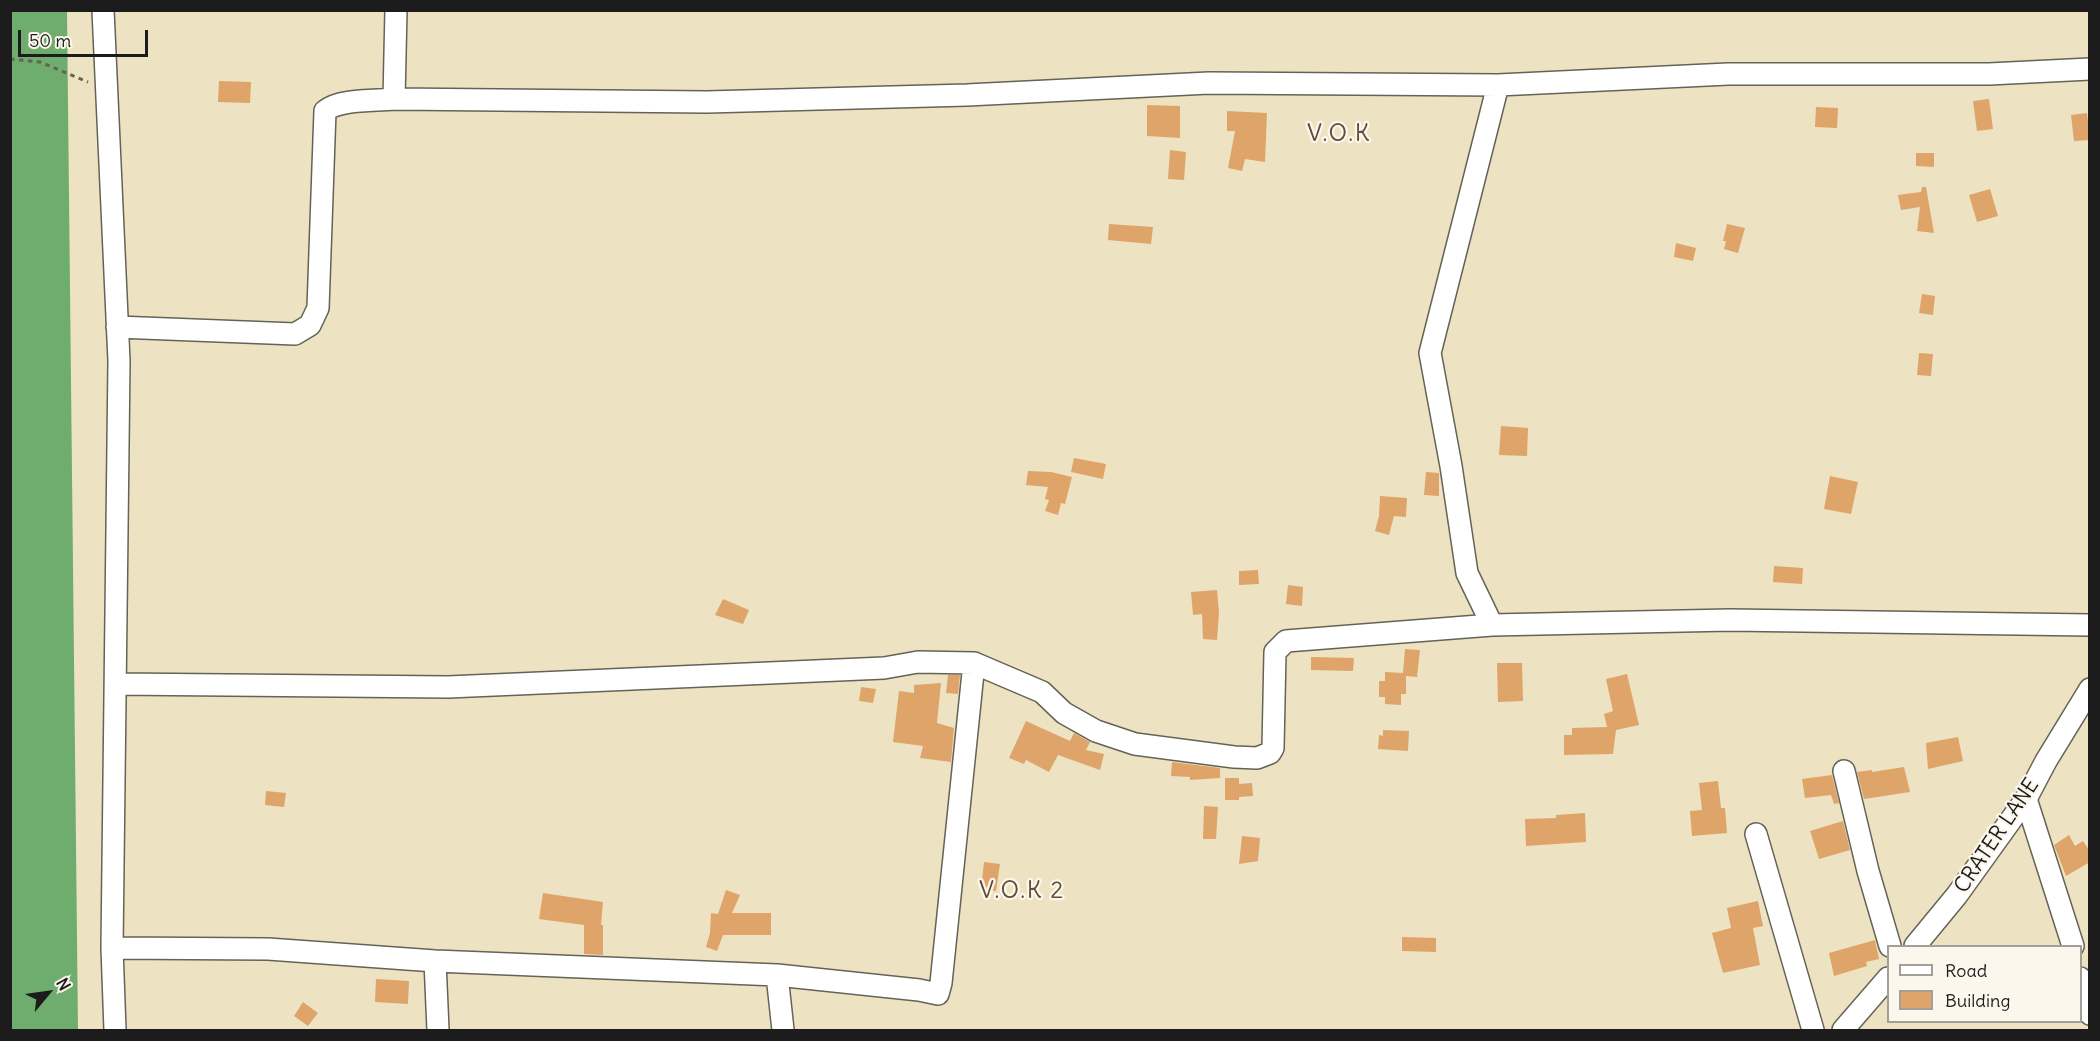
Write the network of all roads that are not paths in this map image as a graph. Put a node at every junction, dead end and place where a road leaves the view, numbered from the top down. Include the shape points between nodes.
1 (103, 10) edge
2 (396, 10) edge
3 (2090, 69) edge
4 (1498, 85) junction
5 (394, 99) junction
6 (117, 327) junction
7 (1492, 625) junction
8 (2090, 625) edge
9 (974, 663) junction
10 (116, 684) junction
11 (2090, 689) edge
12 (1844, 771) dead end
13 (2026, 799) junction
14 (1756, 834) dead end
15 (1890, 945) edge
16 (1916, 945) edge
17 (2073, 945) edge
18 (112, 948) junction
19 (435, 961) junction
20 (777, 975) junction
21 (1887, 979) edge
22 (2082, 985) edge
23 (2090, 1014) edge
24 (115, 1030) edge
25 (438, 1030) edge
26 (783, 1030) edge
27 (1813, 1030) edge
28 (1843, 1030) edge

1 - 6 street
2 - 5 street
3 - 4 street via 1989,74 1728,74
4 - 5 street via 1209,83 707,102
4 - 7 street via 1430,353 1467,573
5 - 6 street via 332,105 325,111 318,308 310,325 295,334
6 - 10 street
7 - 8 street via 1730,620
7 - 9 street via 1286,640 1275,652 1273,748 1257,758 1135,744 1096,731 1064,713 1042,692
9 - 10 street via 918,662 884,668 448,687
9 - 20 street via 938,994
10 - 18 street
11 - 13 street, CRATER LANE
12 - 15 street
13 - 16 street, CRATER LANE
13 - 17 street
14 - 27 street
18 - 19 street via 268,949
18 - 24 street
19 - 20 street
19 - 25 street
20 - 26 street
21 - 28 street
22 - 23 street

